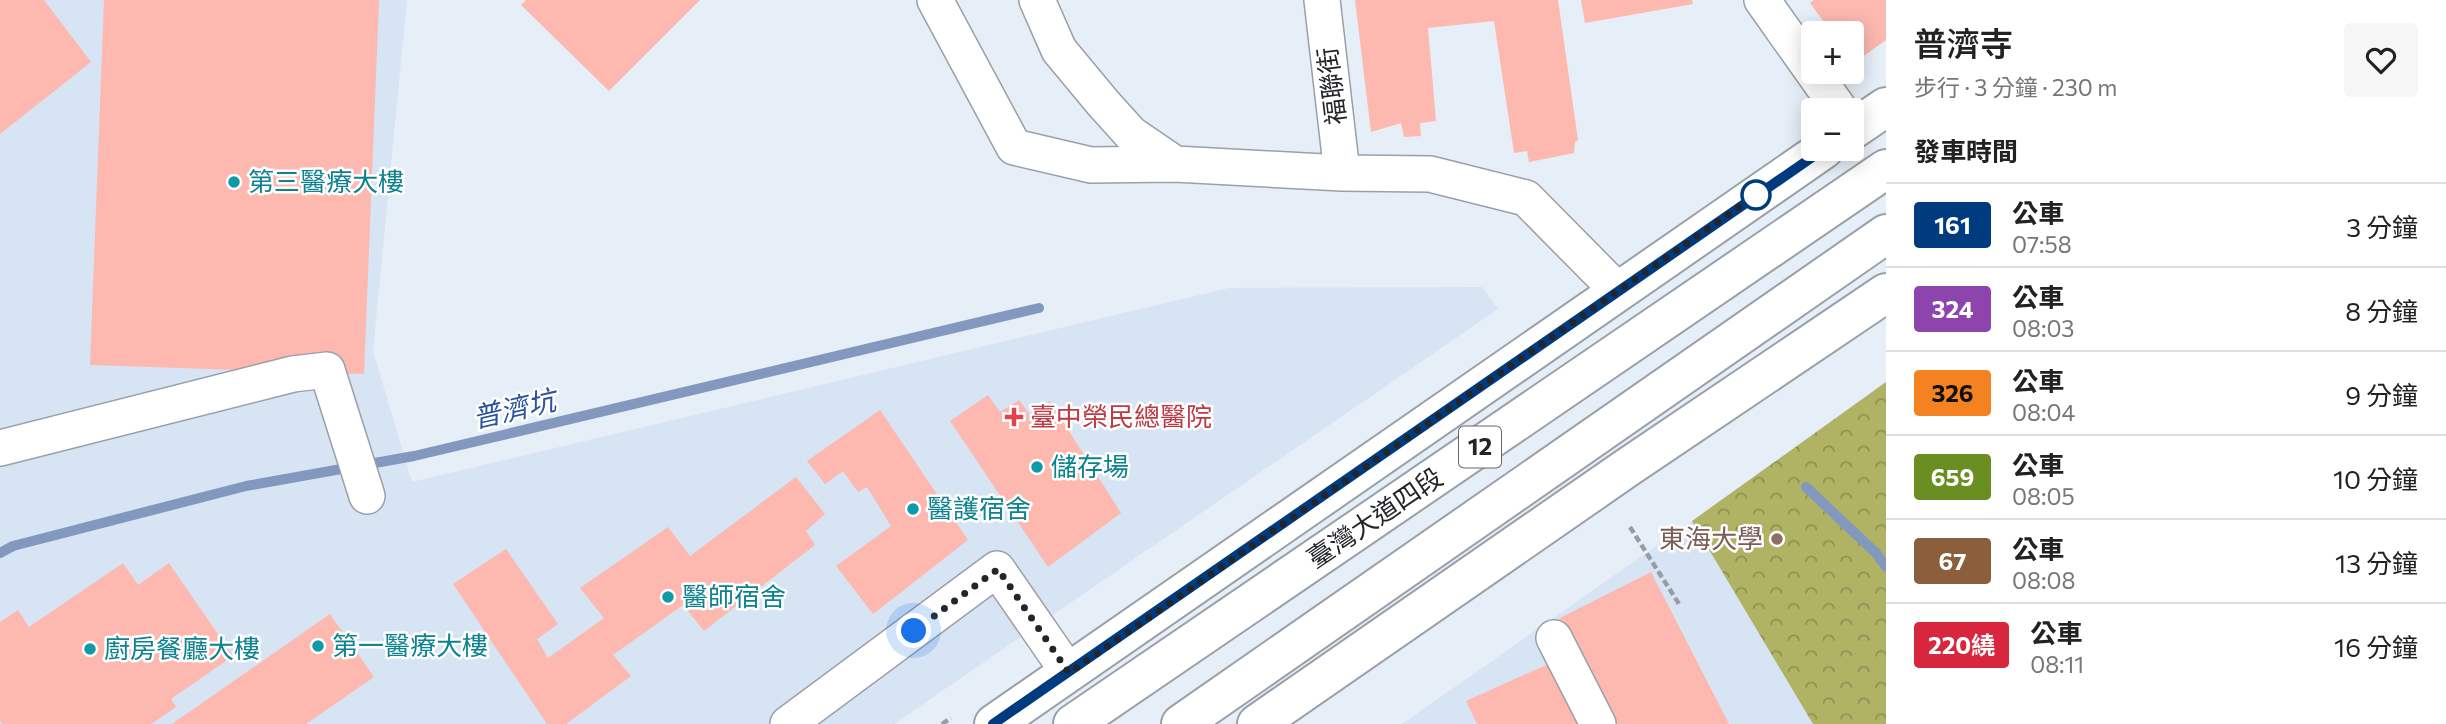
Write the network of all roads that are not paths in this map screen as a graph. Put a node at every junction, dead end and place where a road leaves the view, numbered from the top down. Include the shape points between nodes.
1 (935, 0) edge
2 (1037, 0) edge
3 (1322, 0) edge
4 (1762, 0) edge
5 (1824, 98) edge
6 (1886, 107) edge
7 (1864, 119) edge
8 (1801, 159) edge
9 (1175, 164) junction
10 (1886, 169) edge
11 (1342, 173) junction
12 (1886, 234) edge
13 (1617, 290) junction
14 (1886, 293) edge
15 (0, 448) edge
16 (367, 496) dead end
17 (1554, 638) dead end
18 (1069, 673) junction
19 (788, 724) edge
20 (993, 724) edge
21 (1073, 724) edge
22 (1181, 724) edge
23 (1257, 724) edge
24 (1598, 724) edge

1 - 9 street via 1014,147 1091,165
2 - 9 street via 1059,50 1103,103 1130,134
3 - 11 street, 福聯街
4 - 5 street
6 - 7 main road, 臺灣大道四段 / 12
8 - 13 main road, 臺灣大道四段 / 12
9 - 11 street
10 - 21 main road, 臺灣大道四段 / 12
11 - 13 street via 1430,174 1526,198
12 - 22 main road, 12
13 - 18 main road, 臺灣大道四段 / 12
14 - 23 main road
15 - 16 street via 293,374 327,370
17 - 24 street
18 - 19 street via 998,569
18 - 20 main road, 臺灣大道四段 / 12

